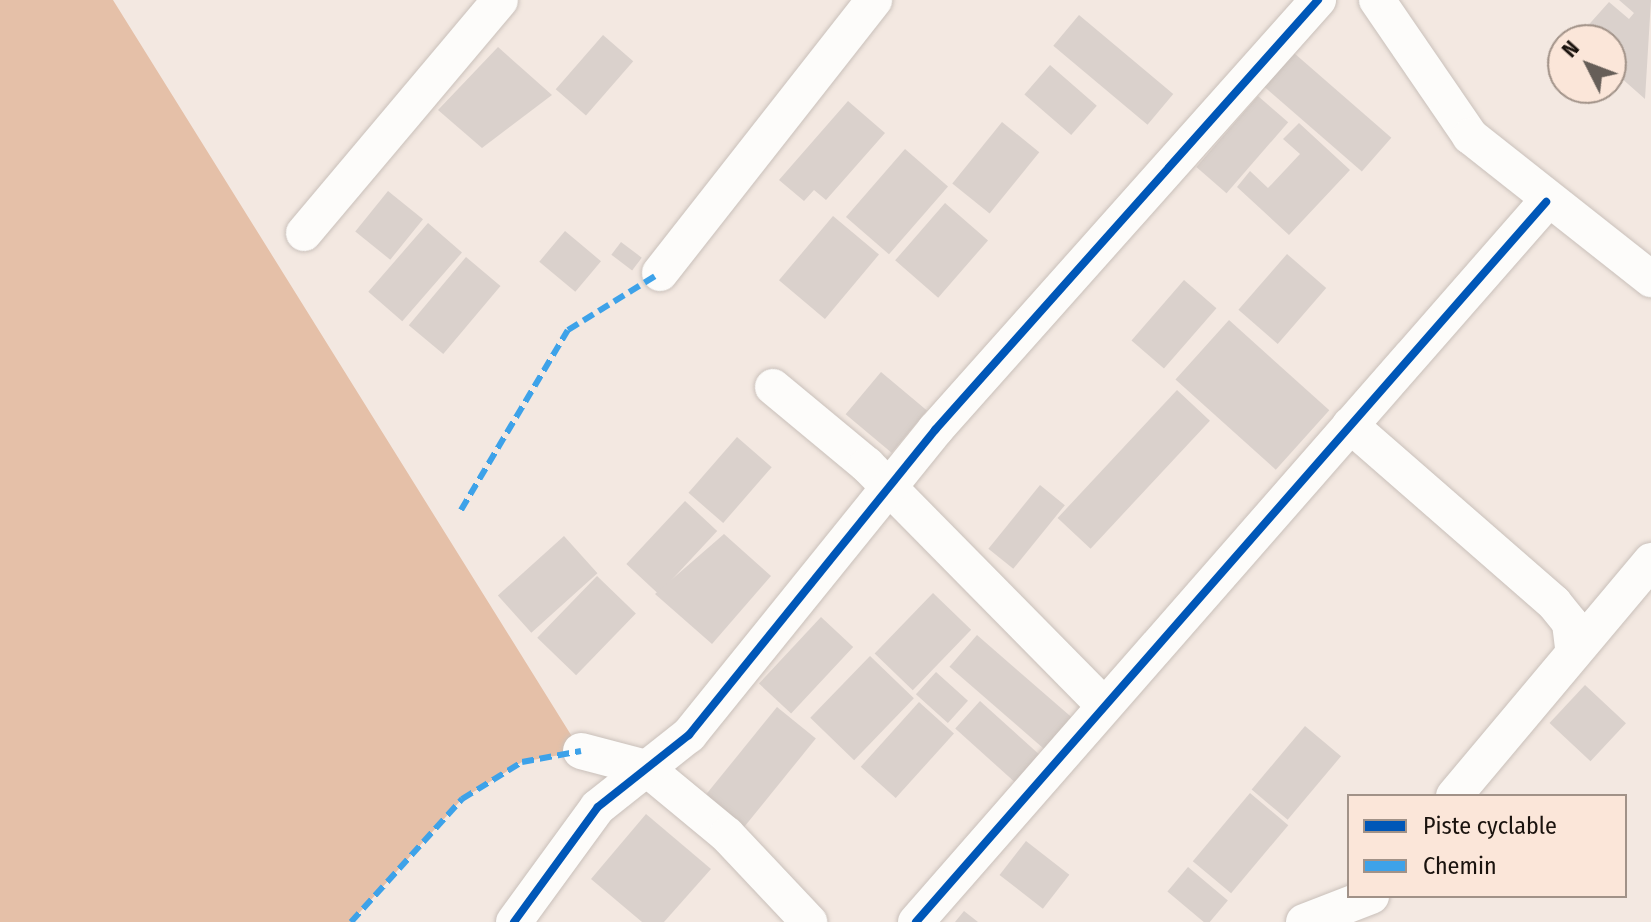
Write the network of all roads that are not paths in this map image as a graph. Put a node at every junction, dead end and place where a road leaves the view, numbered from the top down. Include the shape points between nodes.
1 (500, 0) edge
2 (874, 0) edge
3 (1318, 0) edge
4 (1377, 0) edge
5 (1546, 202) junction
6 (304, 233) dead end
7 (660, 273) dead end
8 (1651, 279) edge
9 (773, 387) dead end
10 (1350, 425) junction
11 (887, 486) junction
12 (1651, 561) edge
13 (1573, 647) junction
14 (1104, 705) junction
15 (581, 751) dead end
16 (646, 768) junction
17 (1456, 794) edge
18 (1366, 898) edge
19 (514, 922) edge
20 (809, 922) edge
21 (916, 922) edge
22 (1304, 922) edge

1 - 6 street
2 - 7 street
3 - 11 street
4 - 5 street via 1470,136
5 - 8 street
5 - 10 street
9 - 11 street
10 - 13 street via 1554,603 1570,623
10 - 14 street
11 - 14 street
11 - 16 street via 689,735
12 - 13 street
13 - 17 street
14 - 21 street
15 - 16 street
16 - 19 street via 598,807
16 - 20 street via 727,835
18 - 22 street

